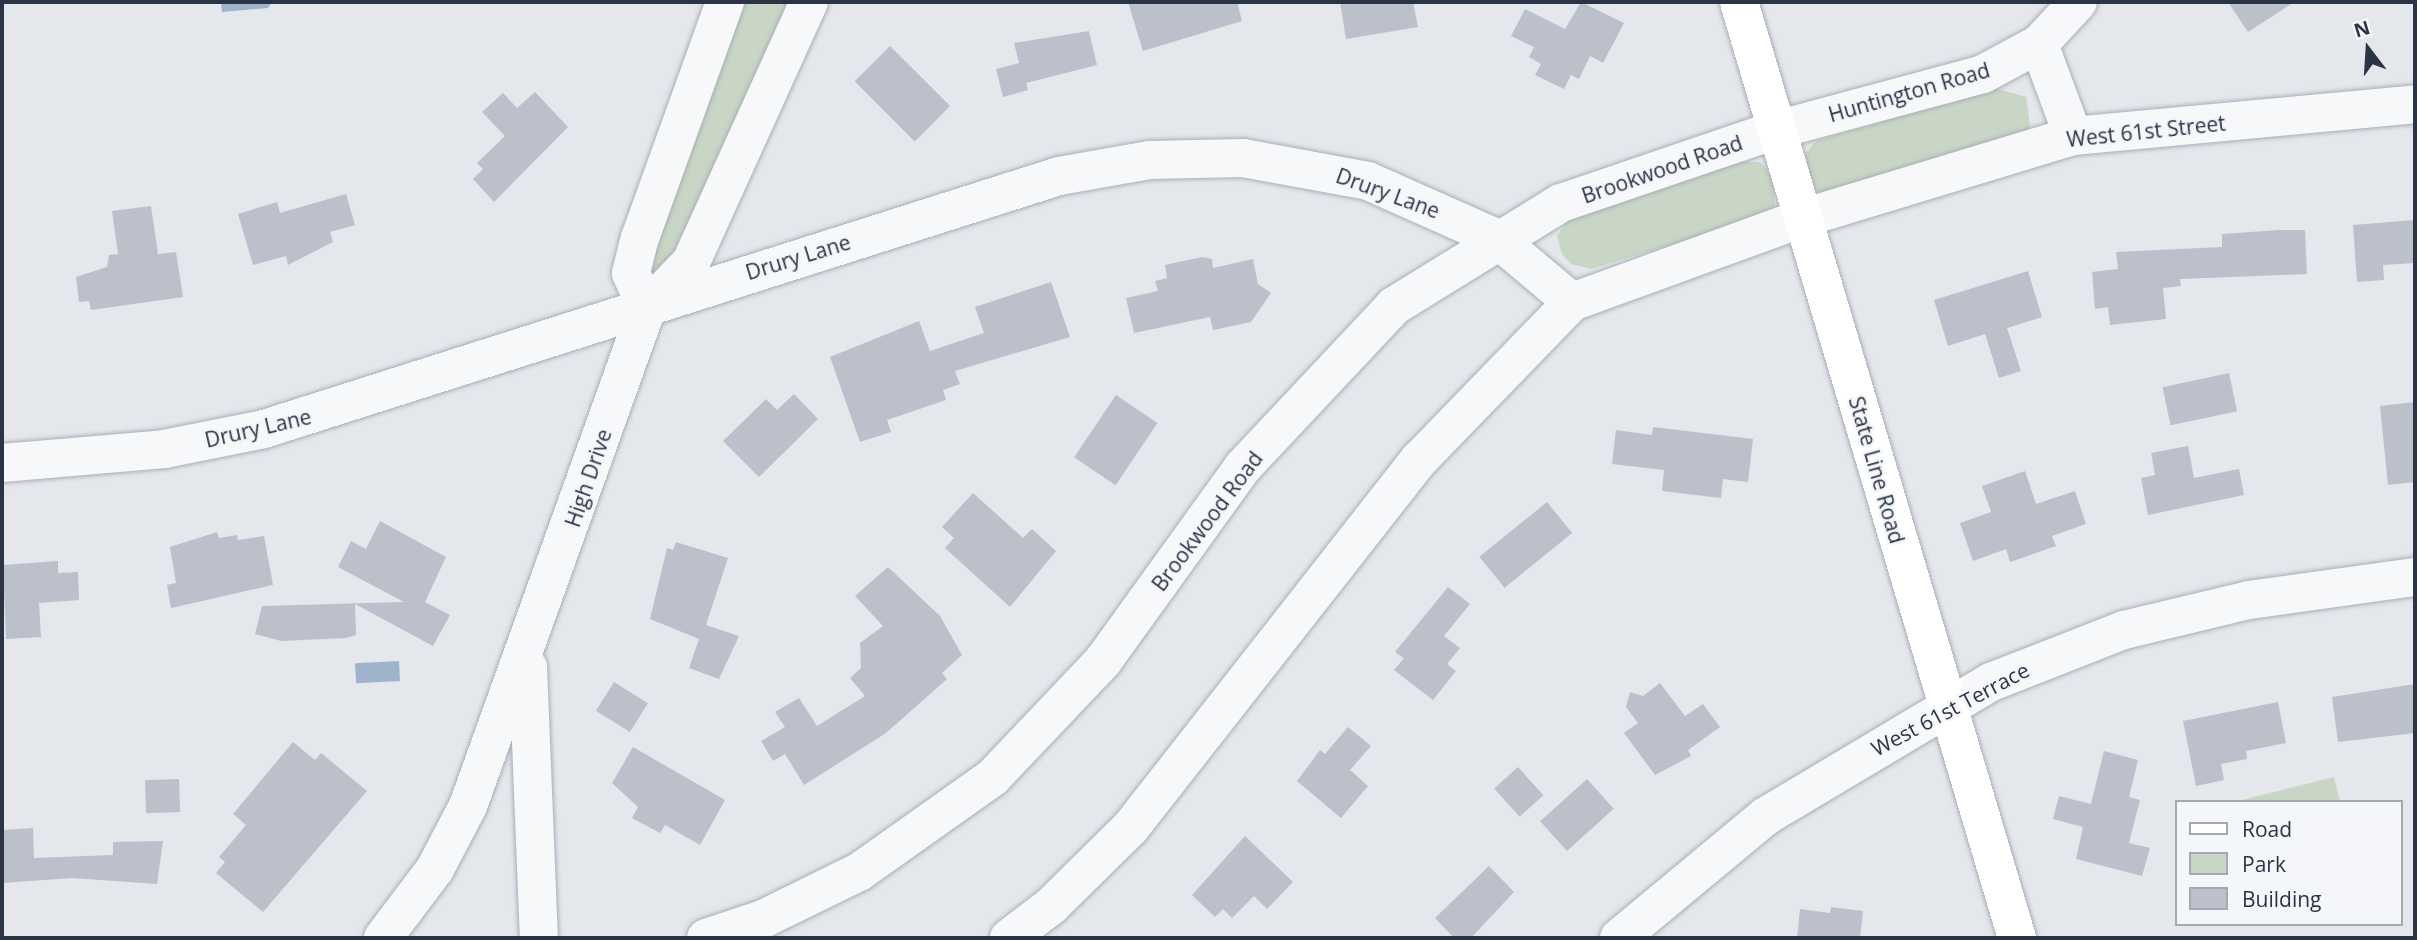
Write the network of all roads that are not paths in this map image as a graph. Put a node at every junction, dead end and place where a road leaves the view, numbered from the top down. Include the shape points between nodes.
1 (725, 2) edge
2 (809, 2) edge
3 (1739, 2) edge
4 (2078, 2) edge
5 (2039, 44) junction
6 (2415, 104) edge
7 (1776, 130) junction
8 (2073, 136) junction
9 (1802, 218) junction
10 (1496, 238) junction
11 (1572, 302) junction
12 (647, 308) junction
13 (2, 463) edge
14 (2415, 577) edge
15 (528, 648) junction
16 (1947, 708) junction
17 (383, 938) edge
18 (540, 938) edge
19 (706, 938) edge
20 (1009, 938) edge
21 (1619, 938) edge
22 (2017, 938) edge

1 - 12 street via 631,273
2 - 12 street, High Drive via 691,262
3 - 7 main road, State Line Road
4 - 5 street, Huntington Road
5 - 7 street, Huntington Road via 1983,74
5 - 8 street
6 - 8 street, West 61st Street
7 - 9 main road, State Line Road
7 - 10 street, Brookwood Road via 1561,203
8 - 9 street, West 61st Street
9 - 11 street
9 - 16 main road, State Line Road
10 - 11 street, Drury Lane
10 - 12 street, Drury Lane via 1400,193 1308,166 1243,158 1150,160 1059,176
10 - 19 street, Brookwood Road via 1394,306 1243,467 1103,661 993,777 859,872 763,919
11 - 20 street via 1419,460 1131,827 1051,906
12 - 13 street, Drury Lane via 264,429 152,450
12 - 15 street, High Drive
14 - 16 street, West 61st Terrace via 2249,600 2124,630 1991,682
15 - 17 street, High Drive via 468,806 435,869
15 - 18 street, High Drive
16 - 21 street, West 61st Terrace via 1757,823
16 - 22 main road, State Line Road

